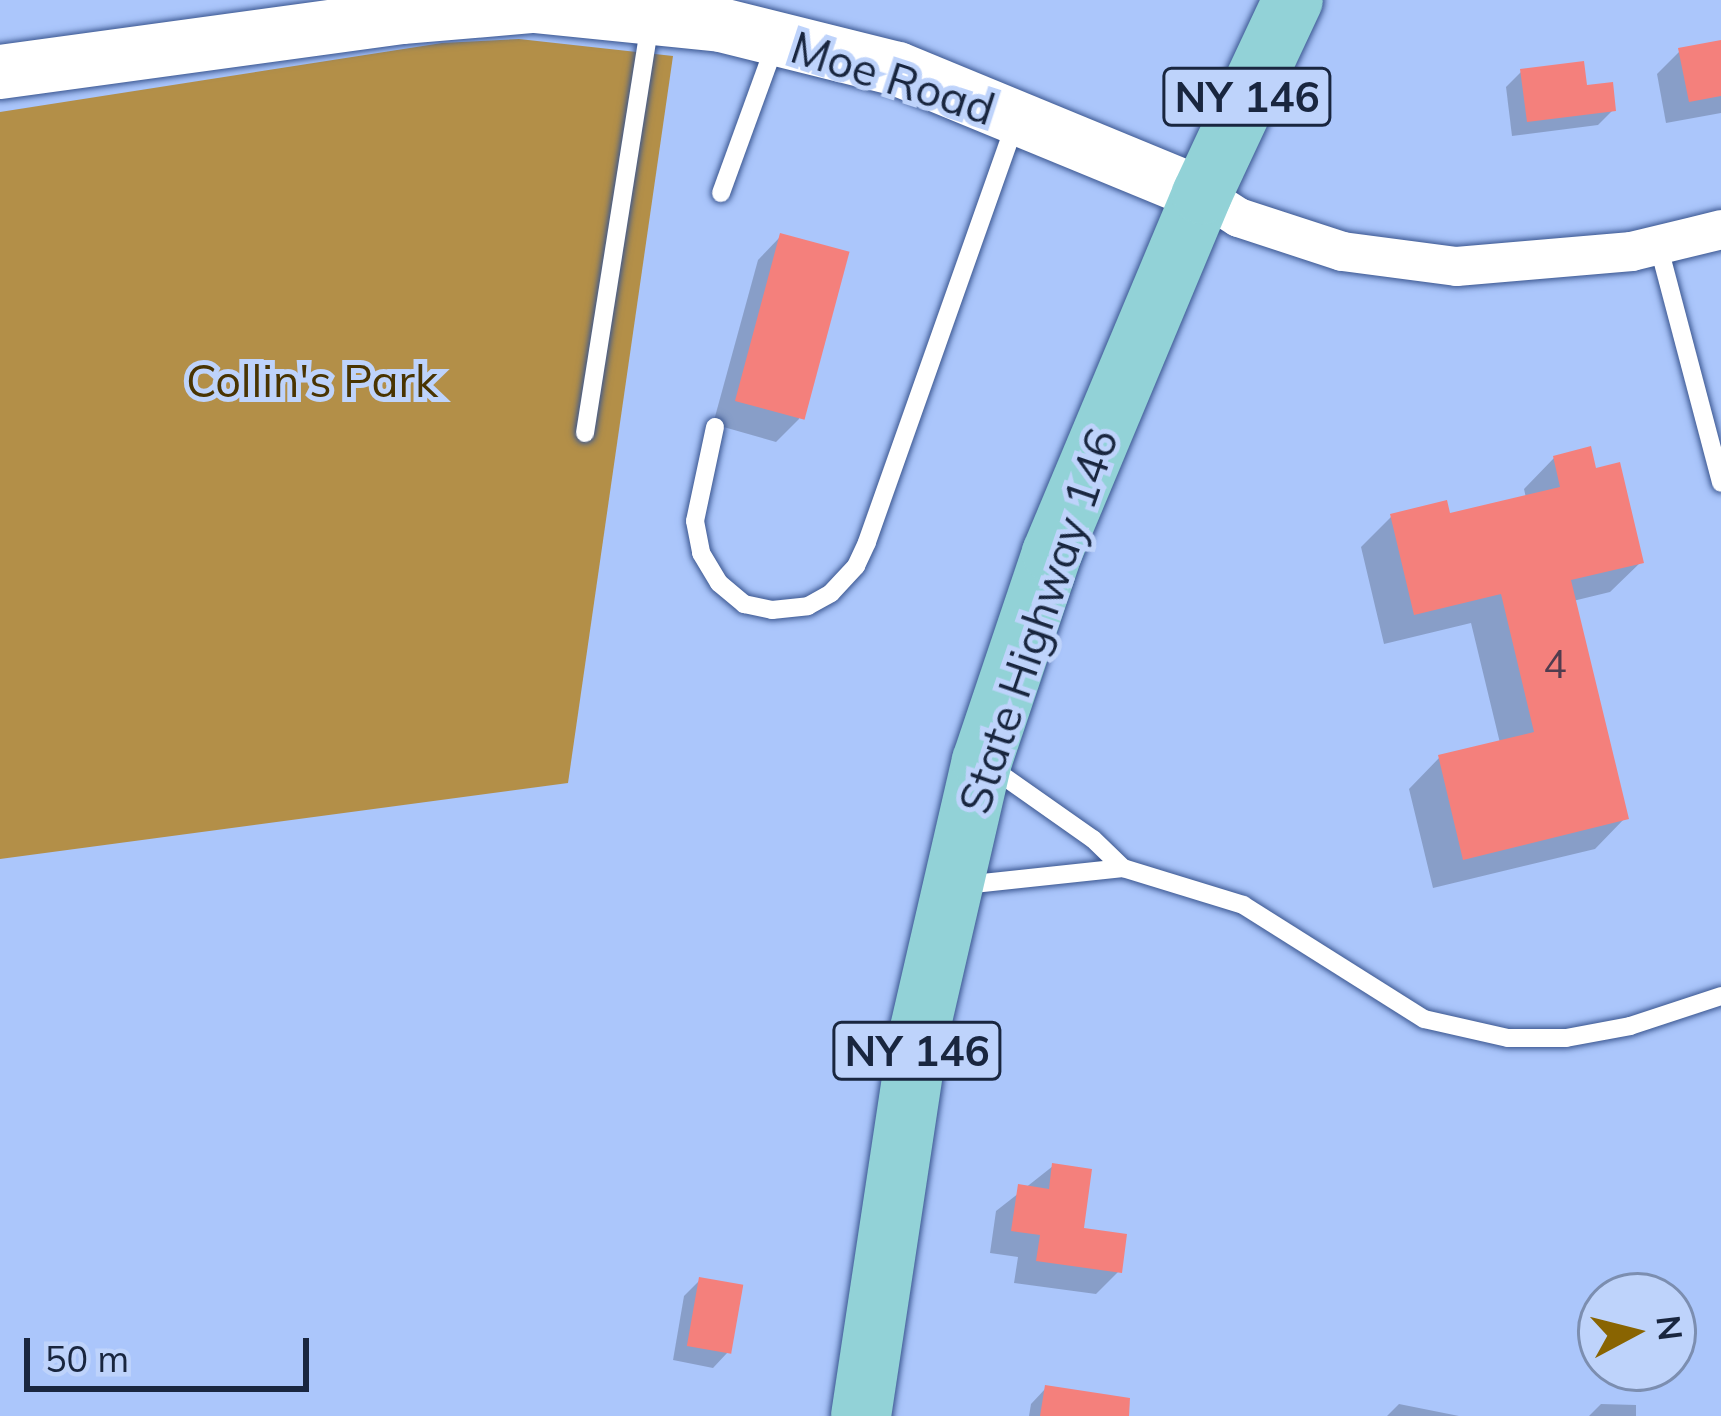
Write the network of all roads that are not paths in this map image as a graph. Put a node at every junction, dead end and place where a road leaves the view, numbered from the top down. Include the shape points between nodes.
1 (1294, 0) edge
2 (372, 10) edge
3 (721, 12) edge
4 (651, 19) junction
5 (777, 39) junction
6 (0, 72) edge
7 (1018, 119) junction
8 (721, 193) dead end
9 (1202, 194) junction
10 (1721, 230) edge
11 (1658, 244) junction
12 (716, 428) dead end
13 (585, 433) dead end
14 (1721, 484) edge
15 (982, 761) junction
16 (1123, 868) junction
17 (950, 887) junction
18 (1721, 996) edge
19 (861, 1416) edge

1 - 9 main road, State Highway 146 / NY 146
2 - 4 street, Moe Road via 533,6
2 - 6 street, Moe Road
3 - 4 street, Moe Road
3 - 5 street, Moe Road
4 - 13 lane
5 - 7 street, Moe Road via 898,69
5 - 8 lane
7 - 9 street, Moe Road
7 - 12 lane via 867,542 831,593 808,606 772,610 744,604 718,583 695,521
9 - 11 street via 1238,217 1342,251 1456,266
9 - 15 main road, State Highway 146 / NY 146 via 1052,553
10 - 11 street
11 - 14 lane
15 - 16 lane
15 - 17 main road, State Highway 146 / NY 146
16 - 17 lane
16 - 18 lane via 1243,905 1383,996 1468,1032 1566,1038
17 - 19 main road, State Highway 146 / NY 146 via 919,1033

